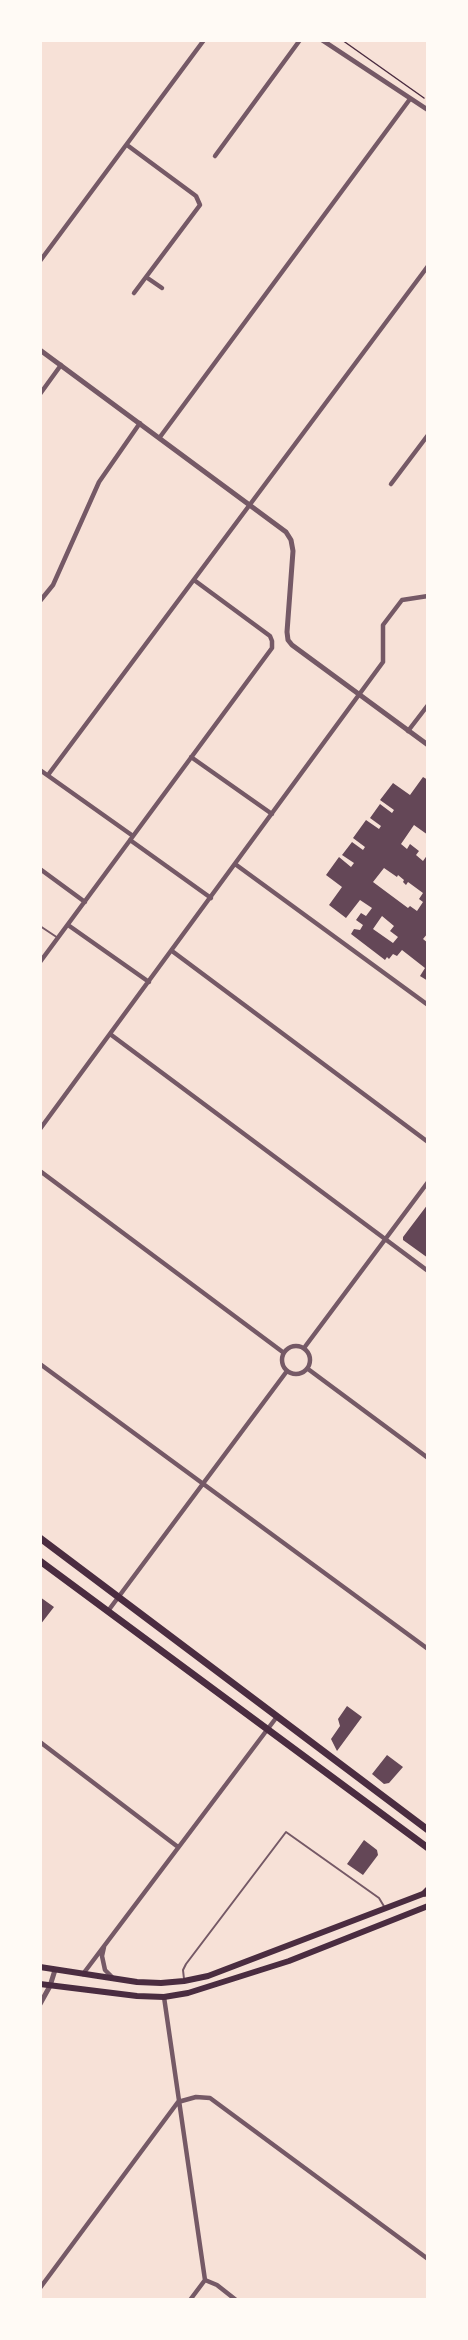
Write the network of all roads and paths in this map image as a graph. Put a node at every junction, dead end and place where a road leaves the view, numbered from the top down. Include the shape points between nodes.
1 (204, 40) edge
2 (300, 40) edge
3 (322, 40) edge
4 (342, 40) edge
5 (410, 99) junction
6 (428, 101) edge
7 (428, 110) edge
8 (127, 145) junction
9 (215, 156) dead end
10 (40, 261) edge
11 (428, 266) edge
12 (146, 277) junction
13 (162, 288) dead end
14 (134, 293) dead end
15 (40, 350) edge
16 (61, 365) junction
17 (40, 394) edge
18 (140, 423) junction
19 (428, 435) edge
20 (160, 437) junction
21 (391, 484) dead end
22 (249, 504) junction
23 (194, 580) junction
24 (428, 596) edge
25 (40, 601) edge
26 (360, 695) junction
27 (428, 705) edge
28 (408, 731) junction
29 (428, 745) edge
30 (191, 757) junction
31 (40, 770) edge
32 (48, 775) junction
33 (272, 814) junction
34 (132, 838) junction
35 (235, 864) junction
36 (40, 869) edge
37 (211, 897) junction
38 (85, 902) junction
39 (68, 925) junction
40 (40, 926) edge
41 (58, 938) junction
42 (172, 951) junction
43 (40, 962) edge
44 (149, 982) junction
45 (428, 1005) edge
46 (110, 1034) junction
47 (40, 1129) edge
48 (428, 1142) edge
49 (40, 1171) edge
50 (428, 1182) edge
51 (384, 1240) junction
52 (428, 1271) edge
53 (304, 1348) junction
54 (284, 1353) junction
55 (40, 1364) edge
56 (308, 1369) junction
57 (287, 1371) junction
58 (428, 1458) edge
59 (205, 1483) junction
60 (40, 1538) edge
61 (40, 1561) edge
62 (118, 1597) junction
63 (108, 1611) junction
64 (428, 1649) edge
65 (276, 1718) junction
66 (267, 1728) junction
67 (40, 1742) edge
68 (428, 1830) edge
69 (178, 1847) junction
70 (428, 1848) edge
71 (427, 1892) edge
72 (428, 1906) edge
73 (385, 1908) junction
74 (105, 1945) junction
75 (40, 1967) edge
76 (55, 1970) junction
77 (83, 1974) junction
78 (113, 1978) junction
79 (184, 1982) junction
80 (40, 1984) edge
81 (50, 1986) junction
82 (164, 1997) junction
83 (40, 2004) edge
84 (178, 2102) junction
85 (428, 2259) edge
86 (205, 2280) junction
87 (40, 2288) edge
88 (190, 2300) edge
89 (236, 2300) edge

1 - 8 street
2 - 9 street
3 - 5 street
4 - 6 path
5 - 7 street
5 - 20 street
8 - 10 street
8 - 12 street via 195,196 200,205
11 - 22 street
12 - 13 street
12 - 14 street
15 - 16 street
16 - 17 street
16 - 18 street
18 - 20 street
18 - 25 street via 99,482 53,585
19 - 21 street
20 - 22 street
22 - 23 street
22 - 26 street via 291,540 288,640
23 - 30 street via 270,636 272,648
23 - 32 street
24 - 26 street via 402,600 383,625 383,662
26 - 28 street
26 - 33 street
27 - 28 street
28 - 29 street
30 - 33 street
30 - 34 street
31 - 32 street
32 - 34 street
33 - 35 street
34 - 37 street
34 - 38 street
35 - 37 street
35 - 45 street
36 - 38 street
37 - 42 street
38 - 39 street
39 - 41 street
39 - 44 street
40 - 41 lane
41 - 43 street
42 - 44 street
42 - 48 street
44 - 46 street
46 - 47 street
46 - 51 street
49 - 54 street
50 - 51 street
51 - 52 street
51 - 53 street
53 - 54 street via 295,1346
53 - 56 street via 311,1360
54 - 57 street via 282,1362
55 - 59 street
56 - 57 street via 296,1375
56 - 58 street
57 - 59 street
59 - 62 street
59 - 64 street
60 - 62 main road
61 - 63 main road
62 - 63 street
62 - 65 main road
63 - 66 main road
65 - 66 street
65 - 68 main road
66 - 69 street
66 - 70 main road
67 - 69 street
69 - 74 street
71 - 73 main road
72 - 82 main road via 289,1961 210,1988
73 - 79 main road
73 - 79 lane via 379,1898 286,1832 186,1964
74 - 77 street
74 - 78 street via 105,1970
75 - 76 main road
76 - 77 main road
76 - 81 street
77 - 78 main road
78 - 79 main road
80 - 81 main road
81 - 82 main road
81 - 83 street
82 - 84 street
84 - 85 street via 210,2098
84 - 86 street
84 - 87 street
86 - 88 street
86 - 89 street

